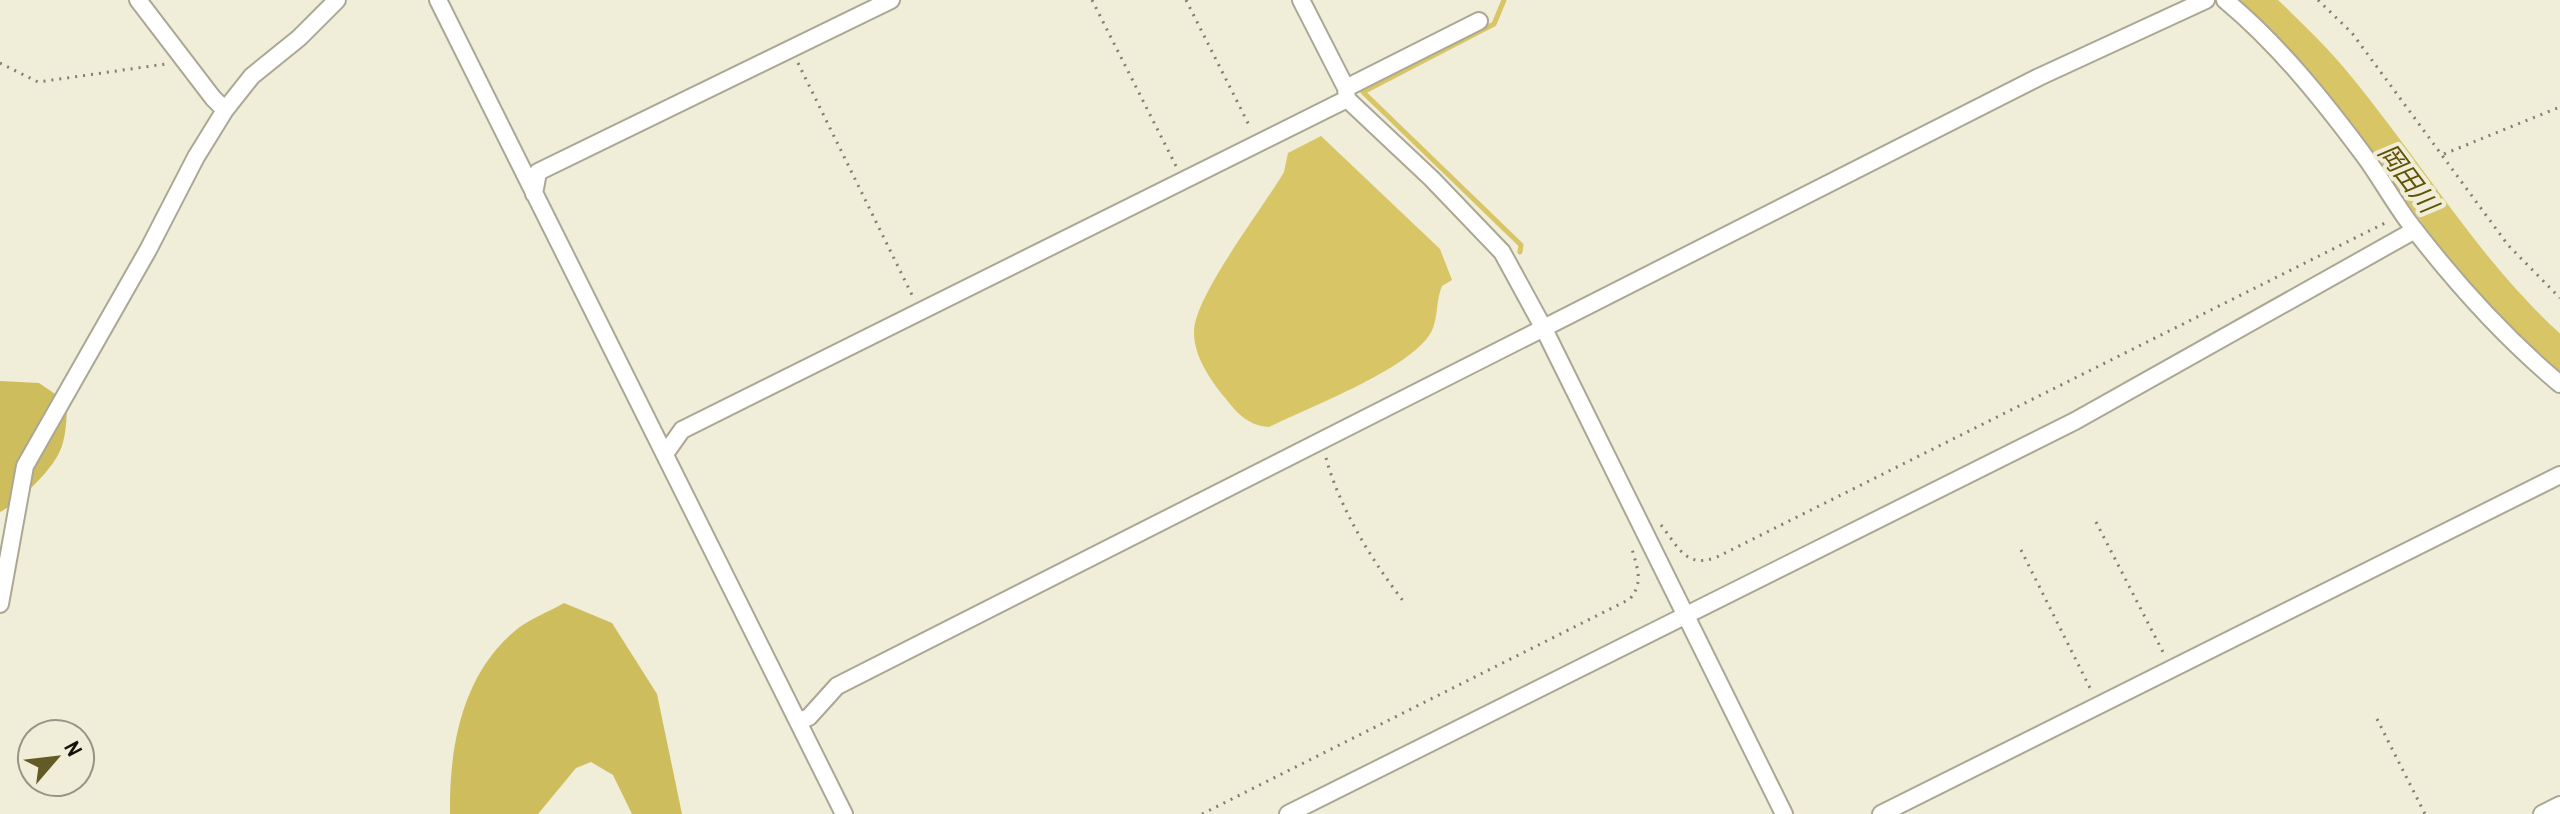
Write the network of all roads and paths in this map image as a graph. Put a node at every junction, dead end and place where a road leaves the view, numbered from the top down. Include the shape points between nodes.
1 (138, 0) edge
2 (337, 0) edge
3 (438, 0) edge
4 (891, 0) edge
5 (1092, 0) edge
6 (1186, 0) edge
7 (1301, 0) edge
8 (2206, 0) edge
9 (2225, 0) edge
10 (2318, 0) edge
11 (1479, 21) dead end
12 (791, 49) junction
13 (182, 59) junction
14 (0, 63) edge
15 (1346, 94) junction
16 (2560, 107) edge
17 (225, 110) junction
18 (1259, 145) junction
19 (2444, 154) junction
20 (1183, 180) junction
21 (534, 194) junction
22 (2403, 215) junction
23 (2415, 230) junction
24 (2560, 298) edge
25 (920, 312) junction
26 (1543, 327) junction
27 (2560, 384) edge
28 (1322, 439) junction
29 (665, 454) junction
30 (2560, 475) edge
31 (1635, 511) junction
32 (2096, 522) dead end
33 (1630, 541) dead end
34 (2021, 550) dead end
35 (1404, 602) dead end
36 (0, 604) edge
37 (1685, 613) junction
38 (2172, 669) junction
39 (2099, 706) junction
40 (2377, 719) dead end
41 (798, 722) junction
42 (2560, 805) edge
43 (844, 814) edge
44 (1202, 814) edge
45 (1288, 814) edge
46 (1784, 814) edge
47 (1881, 814) edge
48 (2425, 814) edge
49 (2542, 814) edge

1 - 13 street
2 - 17 street via 252,76
3 - 21 street
4 - 12 street
5 - 20 path
6 - 18 path
7 - 15 street
8 - 26 street via 2039,77
9 - 22 street via 2293,65
10 - 19 path via 2352,33
11 - 15 street
12 - 21 street via 538,172
12 - 25 path
13 - 14 path via 38,82
13 - 17 street
15 - 18 street
15 - 26 street via 1502,252
16 - 19 path
17 - 36 street via 25,466
18 - 20 street
19 - 24 path via 2508,245
20 - 25 street
21 - 29 street
22 - 23 street
22 - 31 path via 1702,563 1692,560 1650,511
23 - 27 street via 2505,336
23 - 37 street via 2075,421
25 - 29 street via 682,430
26 - 28 street
26 - 31 street
28 - 35 path via 1340,496
28 - 41 street via 837,686
29 - 41 street
30 - 38 street
31 - 37 street
32 - 38 path
33 - 44 path via 1639,578 1630,599
34 - 39 path
37 - 45 street
37 - 46 street
38 - 39 street
39 - 47 street
40 - 48 path
41 - 43 street
42 - 49 street

